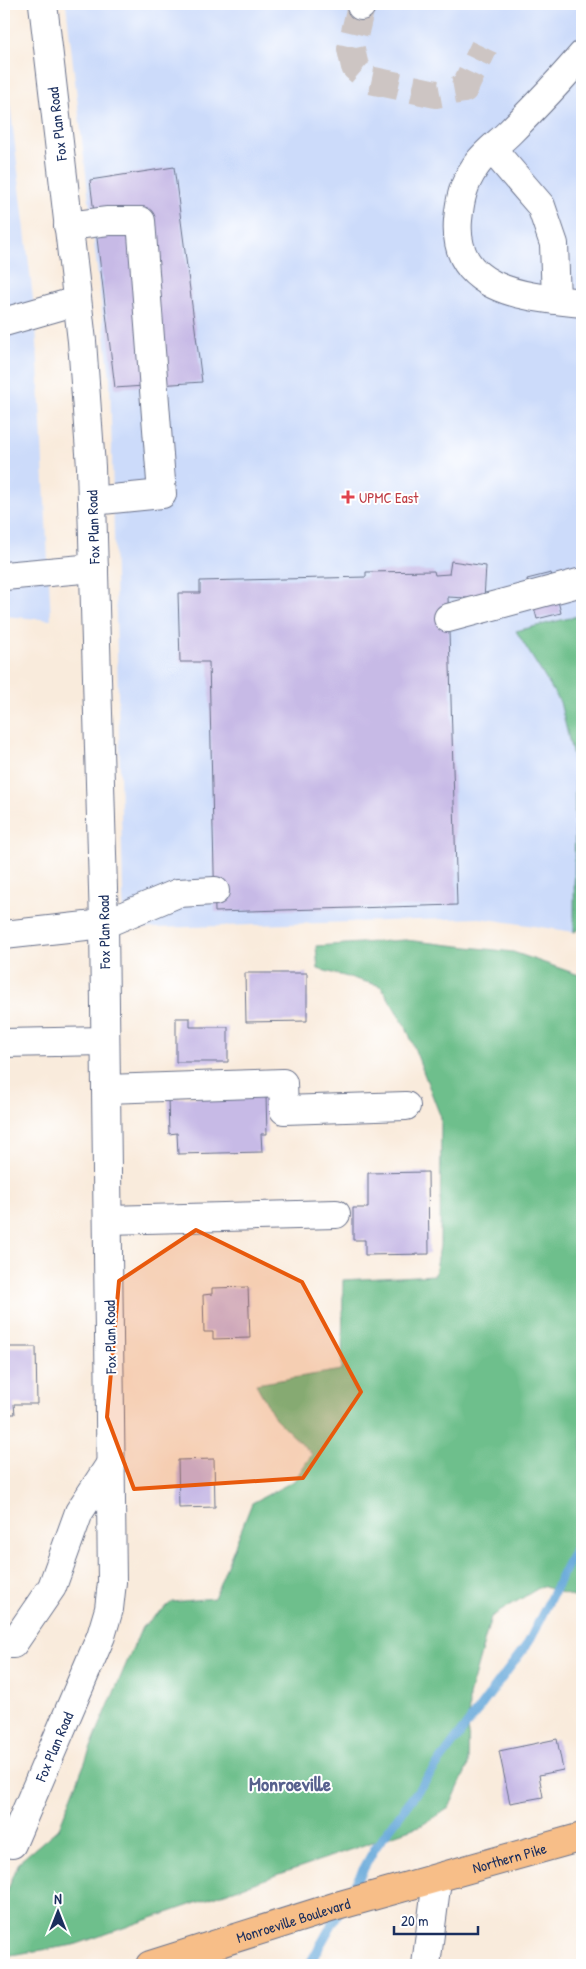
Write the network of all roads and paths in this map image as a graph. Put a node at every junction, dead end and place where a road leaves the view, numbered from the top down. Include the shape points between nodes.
1 (43, 4) edge
2 (582, 55) edge
3 (492, 149) junction
4 (68, 226) junction
5 (556, 300) junction
6 (77, 301) junction
7 (582, 304) edge
8 (4, 322) edge
9 (92, 501) junction
10 (94, 568) junction
11 (4, 576) edge
12 (582, 582) edge
13 (448, 618) dead end
14 (215, 891) dead end
15 (104, 924) junction
16 (4, 935) edge
17 (105, 1041) junction
18 (4, 1043) edge
19 (106, 1089) junction
20 (406, 1106) dead end
21 (336, 1214) dead end
22 (108, 1220) junction
23 (112, 1464) junction
24 (7, 1649) edge
25 (582, 1837) edge
26 (12, 1844) dead end
27 (437, 1880) junction
28 (150, 1965) edge
29 (426, 1965) edge

1 - 4 street, Fox Plan Road
2 - 3 street via 555,88
3 - 5 street via 541,206 554,244
3 - 5 street via 475,166 461,192 457,235 466,262 487,282 516,294
4 - 6 street, Fox Plan Road
4 - 9 street via 141,221 162,494
5 - 7 street
6 - 8 street
6 - 9 street, Fox Plan Road
9 - 10 street, Fox Plan Road
10 - 11 street
10 - 15 street, Fox Plan Road
12 - 13 street
14 - 15 street via 178,893
15 - 16 street
15 - 17 street, Fox Plan Road
17 - 18 street
17 - 19 street, Fox Plan Road
19 - 20 street via 283,1083 284,1110
19 - 22 street, Fox Plan Road
21 - 22 street
22 - 23 street, Fox Plan Road
23 - 24 street via 79,1512 52,1587
23 - 26 street, Fox Plan Road via 109,1609 95,1651
25 - 27 main road, Northern Pike
27 - 28 main road, Monroeville Boulevard via 337,1906
27 - 29 street

